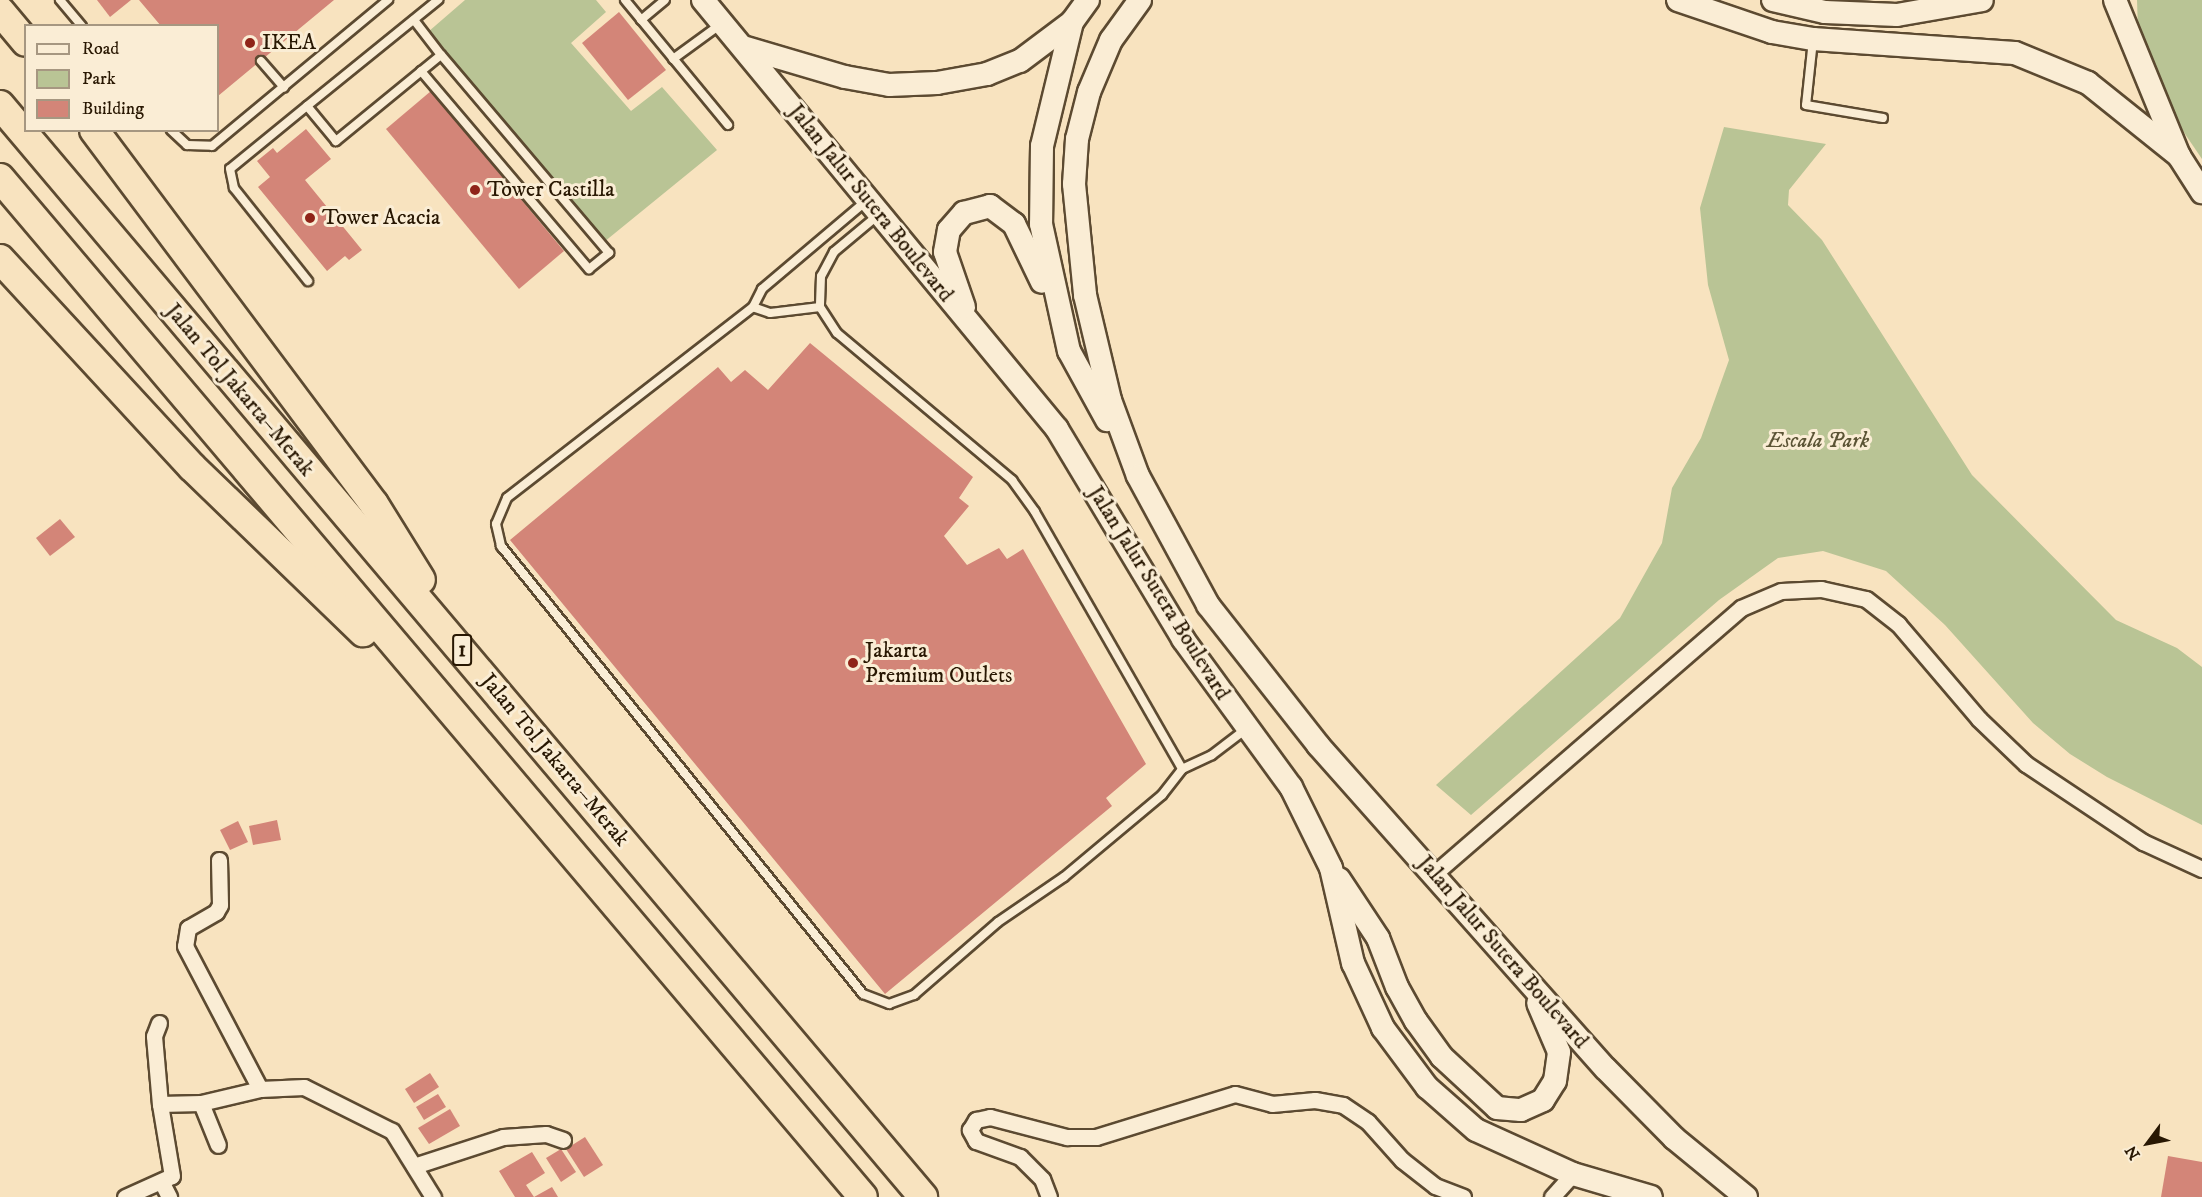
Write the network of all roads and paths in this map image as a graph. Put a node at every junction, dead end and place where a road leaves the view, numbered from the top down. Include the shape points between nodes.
1 (60, 0) edge
2 (388, 0) edge
3 (438, 0) edge
4 (625, 0) edge
5 (665, 0) edge
6 (703, 0) edge
7 (1088, 0) edge
8 (1140, 0) edge
9 (1678, 0) edge
10 (1773, 0) edge
11 (1982, 0) edge
12 (2115, 0) edge
13 (0, 11) edge
14 (414, 20) junction
15 (641, 20) junction
16 (1072, 21) junction
17 (722, 23) junction
18 (80, 24) edge
19 (1813, 39) junction
20 (24, 40) edge
21 (743, 48) junction
22 (441, 55) junction
23 (673, 59) junction
24 (261, 61) dead end
25 (421, 71) junction
26 (284, 87) junction
27 (0, 105) edge
28 (307, 106) junction
29 (1883, 118) dead end
30 (728, 126) dead end
31 (95, 132) edge
32 (173, 132) edge
33 (2179, 156) junction
34 (0, 178) edge
35 (2202, 192) edge
36 (873, 206) junction
37 (0, 259) edge
38 (308, 280) dead end
39 (753, 307) junction
40 (820, 307) junction
41 (993, 351) junction
42 (1069, 351) junction
43 (1138, 476) junction
44 (470, 659) junction
45 (457, 719) junction
46 (1245, 729) junction
47 (1182, 769) junction
48 (219, 860) dead end
49 (1331, 868) junction
50 (2202, 869) edge
51 (1434, 874) junction
52 (1531, 985) junction
53 (159, 1023) dead end
54 (260, 1089) junction
55 (201, 1102) junction
56 (160, 1104) junction
57 (563, 1140) dead end
58 (218, 1144) dead end
59 (414, 1166) junction
60 (1573, 1174) junction
61 (162, 1183) junction
62 (125, 1197) edge
63 (169, 1197) edge
64 (433, 1197) edge
65 (863, 1197) edge
66 (923, 1197) edge
67 (1048, 1197) edge
68 (1463, 1197) edge
69 (1552, 1197) edge
70 (1565, 1197) edge
71 (1651, 1197) edge
72 (1746, 1197) edge

1 - 18 lane
2 - 26 lane
3 - 14 lane
4 - 15 lane
5 - 15 lane
6 - 17 main road, Jalan Jalur Sutera Boulevard
7 - 16 main road
8 - 43 main road, Jalan Jalur Sutera Boulevard via 1111,40 1089,92 1077,139 1074,184 1085,295 1110,400
9 - 19 main road via 1772,32
10 - 11 main road via 1825,12 1898,15
12 - 33 main road
13 - 20 highway
14 - 22 lane
14 - 28 lane
15 - 23 lane
16 - 21 main road via 1020,61 987,74 938,83 889,85 845,77
16 - 42 main road via 1049,109 1040,186 1048,267
17 - 21 main road, Jalan Jalur Sutera Boulevard
17 - 23 lane
19 - 29 lane via 1806,105
19 - 33 main road via 2014,53 2088,83
21 - 36 main road, Jalan Jalur Sutera Boulevard
22 - 25 lane
22 - 25 lane via 609,253 589,269
23 - 30 lane
24 - 26 lane
25 - 28 lane via 336,141
26 - 32 lane via 212,146 187,145
27 - 44 highway, Jalan Tol Jakarta–Merak / 1
28 - 38 lane via 230,169 234,188
31 - 44 highway via 374,504
33 - 35 main road
34 - 45 highway, Jalan Tol Jakarta–Merak / 1
36 - 39 lane via 762,289
36 - 40 lane via 834,252 821,276
36 - 41 main road, Jalan Jalur Sutera Boulevard
37 - 45 highway via 192,467
39 - 40 lane via 770,313
39 - 47 lane via 507,498 496,524 501,546 863,994 890,1004 914,995 998,922 1064,877 1153,803
40 - 47 lane via 837,333 1012,480 1035,512
41 - 42 main road via 964,309 945,252 949,230 964,213 990,206 1014,224 1037,268
41 - 46 main road, Jalan Jalur Sutera Boulevard via 1057,429 1183,639
42 - 43 main road
43 - 51 main road, Jalan Jalur Sutera Boulevard via 1208,605 1239,648
44 - 66 highway, Jalan Tol Jakarta–Merak / 1
45 - 65 highway, Jalan Tol Jakarta–Merak / 1
46 - 47 lane via 1212,755
46 - 49 main road, Jalan Jalur Sutera Boulevard via 1291,787
48 - 54 street via 220,905 216,912 188,928 185,946
49 - 52 main road via 1378,938 1397,987 1416,1021 1442,1057 1497,1108 1521,1110 1543,1100 1555,1081 1559,1052
49 - 60 main road, Jalan Jalur Sutera Boulevard via 1353,963 1383,1028 1427,1087 1476,1130
50 - 51 street via 2143,842 2026,764 1979,719 1898,624 1866,599 1821,589 1781,591 1741,608
51 - 52 main road, Jalan Jalur Sutera Boulevard
52 - 72 main road, Jalan Jalur Sutera Boulevard via 1674,1138
53 - 56 street via 154,1036
54 - 55 street
54 - 59 street via 304,1088 322,1093 392,1131
55 - 56 street
55 - 58 street
56 - 61 street via 173,1173
57 - 59 street via 546,1134 503,1137
59 - 64 street
60 - 69 street
60 - 70 lane
60 - 71 main road, Jalan Jalur Sutera Boulevard
61 - 62 street
61 - 63 street
67 - 68 street via 1042,1179 1020,1156 976,1141 970,1130 976,1120 990,1117 1068,1137 1096,1137 1235,1094 1272,1104 1315,1100 1343,1105 1368,1122 1402,1160 1435,1186

